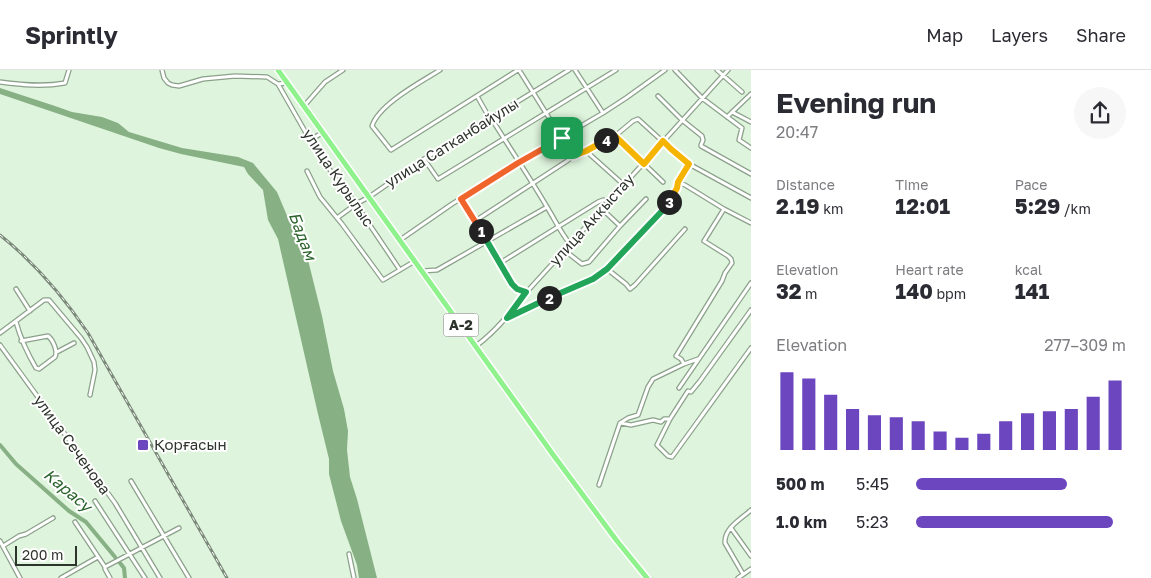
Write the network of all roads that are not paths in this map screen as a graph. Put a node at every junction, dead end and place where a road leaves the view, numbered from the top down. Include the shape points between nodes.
1 (69, 70) edge
2 (162, 70) edge
3 (278, 70) edge
4 (343, 70) edge
5 (440, 70) edge
6 (518, 70) edge
7 (569, 70) edge
8 (575, 70) edge
9 (616, 70) edge
10 (665, 70) edge
11 (675, 70) edge
12 (716, 70) edge
13 (728, 70) edge
14 (722, 76) junction
15 (0, 82) edge
16 (288, 83) junction
17 (278, 84) junction
18 (587, 88) junction
19 (533, 92) junction
20 (742, 92) dead end
21 (751, 94) edge
22 (477, 96) junction
23 (658, 96) dead end
24 (702, 98) junction
25 (304, 106) junction
26 (732, 112) junction
27 (603, 113) junction
28 (546, 114) junction
29 (727, 117) junction
30 (490, 118) junction
31 (682, 120) junction
32 (751, 122) edge
33 (323, 132) junction
34 (615, 136) junction
35 (504, 138) junction
36 (562, 138) junction
37 (310, 140) junction
38 (663, 141) junction
39 (751, 148) edge
40 (586, 151) junction
41 (573, 156) junction
42 (424, 159) junction
43 (518, 163) junction
44 (644, 164) junction
45 (689, 164) junction
46 (307, 171) dead end
47 (751, 174) edge
48 (663, 182) dead end
49 (532, 184) junction
50 (624, 185) junction
51 (677, 186) junction
52 (369, 197) junction
53 (751, 198) edge
54 (461, 199) junction
55 (646, 199) dead end
56 (609, 201) junction
57 (356, 204) junction
58 (547, 207) junction
59 (602, 209) junction
60 (724, 209) junction
61 (337, 218) junction
62 (475, 221) junction
63 (751, 223) edge
64 (620, 226) junction
65 (558, 227) junction
66 (685, 229) dead end
67 (399, 241) junction
68 (488, 242) junction
69 (570, 244) junction
70 (564, 250) junction
71 (415, 261) junction
72 (500, 263) junction
73 (607, 269) junction
74 (400, 270) junction
75 (422, 270) junction
76 (751, 283) edge
77 (16, 289) dead end
78 (526, 292) junction
79 (751, 310) edge
80 (30, 311) junction
81 (507, 318) junction
82 (16, 322) junction
83 (0, 332) edge
84 (22, 341) junction
85 (74, 343) dead end
86 (0, 345) edge
87 (476, 346) junction
88 (751, 348) edge
89 (57, 352) junction
90 (699, 359) junction
91 (684, 364) junction
92 (679, 388) dead end
93 (90, 395) dead end
94 (670, 419) junction
95 (620, 423) junction
96 (131, 481) dead end
97 (599, 484) dead end
98 (95, 501) dead end
99 (751, 510) edge
100 (53, 518) dead end
101 (75, 522) dead end
102 (179, 528) dead end
103 (730, 528) junction
104 (163, 536) junction
105 (0, 541) edge
106 (4, 546) junction
107 (141, 547) junction
108 (129, 553) junction
109 (349, 554) dead end
110 (751, 556) edge
111 (98, 557) junction
112 (105, 568) junction
113 (751, 569) edge
114 (743, 574) junction
115 (20, 578) edge
116 (62, 578) edge
117 (110, 578) edge
118 (145, 578) edge
119 (160, 578) edge
120 (189, 578) edge
121 (354, 578) edge
122 (646, 578) edge
123 (738, 578) edge

1 - 15 street via 65,83 51,86
2 - 17 street via 168,83 179,86 203,79 236,76 267,77
3 - 16 highway, A-2
4 - 25 street via 325,82
5 - 22 street via 398,97 374,122 372,126 391,150
6 - 19 street
6 - 22 street
7 - 19 street, улица Сатканбайулы
8 - 18 street
9 - 18 street
10 - 27 street
11 - 24 street
12 - 14 street
13 - 14 street, улица Аккыстау
14 - 20 street
14 - 24 street, улица Аккыстау
16 - 17 street
16 - 25 highway, A-2
17 - 37 street, улица Курылыс
18 - 27 street
18 - 28 street
19 - 28 street
19 - 30 street, улица Сатканбайулы
21 - 26 street
22 - 30 street
23 - 31 street
24 - 29 street
24 - 31 street, улица Аккыстау
25 - 33 highway, A-2
26 - 29 street
26 - 32 street
27 - 36 street
28 - 35 street
28 - 36 street
29 - 39 street via 742,128 739,140
30 - 35 street
30 - 42 street, улица Сатканбайулы
31 - 38 street, улица Аккыстау
31 - 47 street via 702,136 702,146
33 - 37 street
33 - 52 highway, A-2
34 - 38 street via 638,120
34 - 40 street
34 - 44 street
35 - 42 street via 438,179
35 - 43 street
36 - 41 street
36 - 43 street
37 - 57 street, улица Курылыс
38 - 44 street, улица Аккыстау
38 - 45 street
40 - 41 street
40 - 50 street
41 - 49 street
42 - 52 street, улица Сатканбайулы
43 - 49 street
43 - 54 street
44 - 48 street
44 - 50 street, улица Аккыстау
45 - 51 street
45 - 53 street
46 - 61 street via 320,197
49 - 58 street
49 - 62 street
50 - 56 street, улица Аккыстау
51 - 60 street via 682,184
51 - 73 street via 668,204
52 - 57 street, улица Сатканбайулы
52 - 67 highway, A-2
54 - 62 street
54 - 67 street
55 - 64 street
56 - 59 street, улица Аккыстау
56 - 65 street via 598,202
57 - 61 street, улица Сатканбайулы
57 - 74 street, улица Курылыс
58 - 65 street
58 - 68 street
59 - 64 street
59 - 69 street, улица Аккыстау
60 - 63 street
60 - 91 street via 704,241 728,256 732,263 676,356
61 - 74 street via 382,280
62 - 68 street
64 - 70 street via 589,262 582,264
65 - 69 street
65 - 72 street
66 - 73 street via 630,289
67 - 71 highway, A-2
68 - 72 street
68 - 75 street via 437,270
69 - 70 street, улица Аккыстау
70 - 78 street, улица Аккыстау
71 - 74 street
71 - 75 highway, A-2
72 - 78 street via 512,284
73 - 81 street via 593,279
75 - 87 highway, A-2
76 - 90 street
77 - 80 street
78 - 81 street, улица Аккыстау
79 - 94 street
80 - 82 street
80 - 93 street via 48,300 87,347 95,370
81 - 87 street, улица Аккыстау
82 - 83 street
82 - 84 street
84 - 89 street via 48,336
84 - 89 street via 38,369
85 - 89 street
86 - 107 street, улица Сеченова via 115,503
87 - 122 highway, A-2
88 - 94 street via 672,457 657,445
90 - 91 street
90 - 92 street
91 - 95 street via 653,379 638,414
94 - 95 street via 631,425
95 - 97 street
96 - 104 street
98 - 108 street
99 - 103 street
100 - 106 street
101 - 111 street
102 - 104 street
103 - 110 street
103 - 114 street via 725,543
104 - 107 street
104 - 120 street
105 - 106 street
106 - 115 street
107 - 108 street
107 - 119 street, улица Сеченова
108 - 112 street
108 - 118 street
109 - 121 street
111 - 112 street
111 - 116 street
112 - 117 street
113 - 114 street
114 - 123 street

